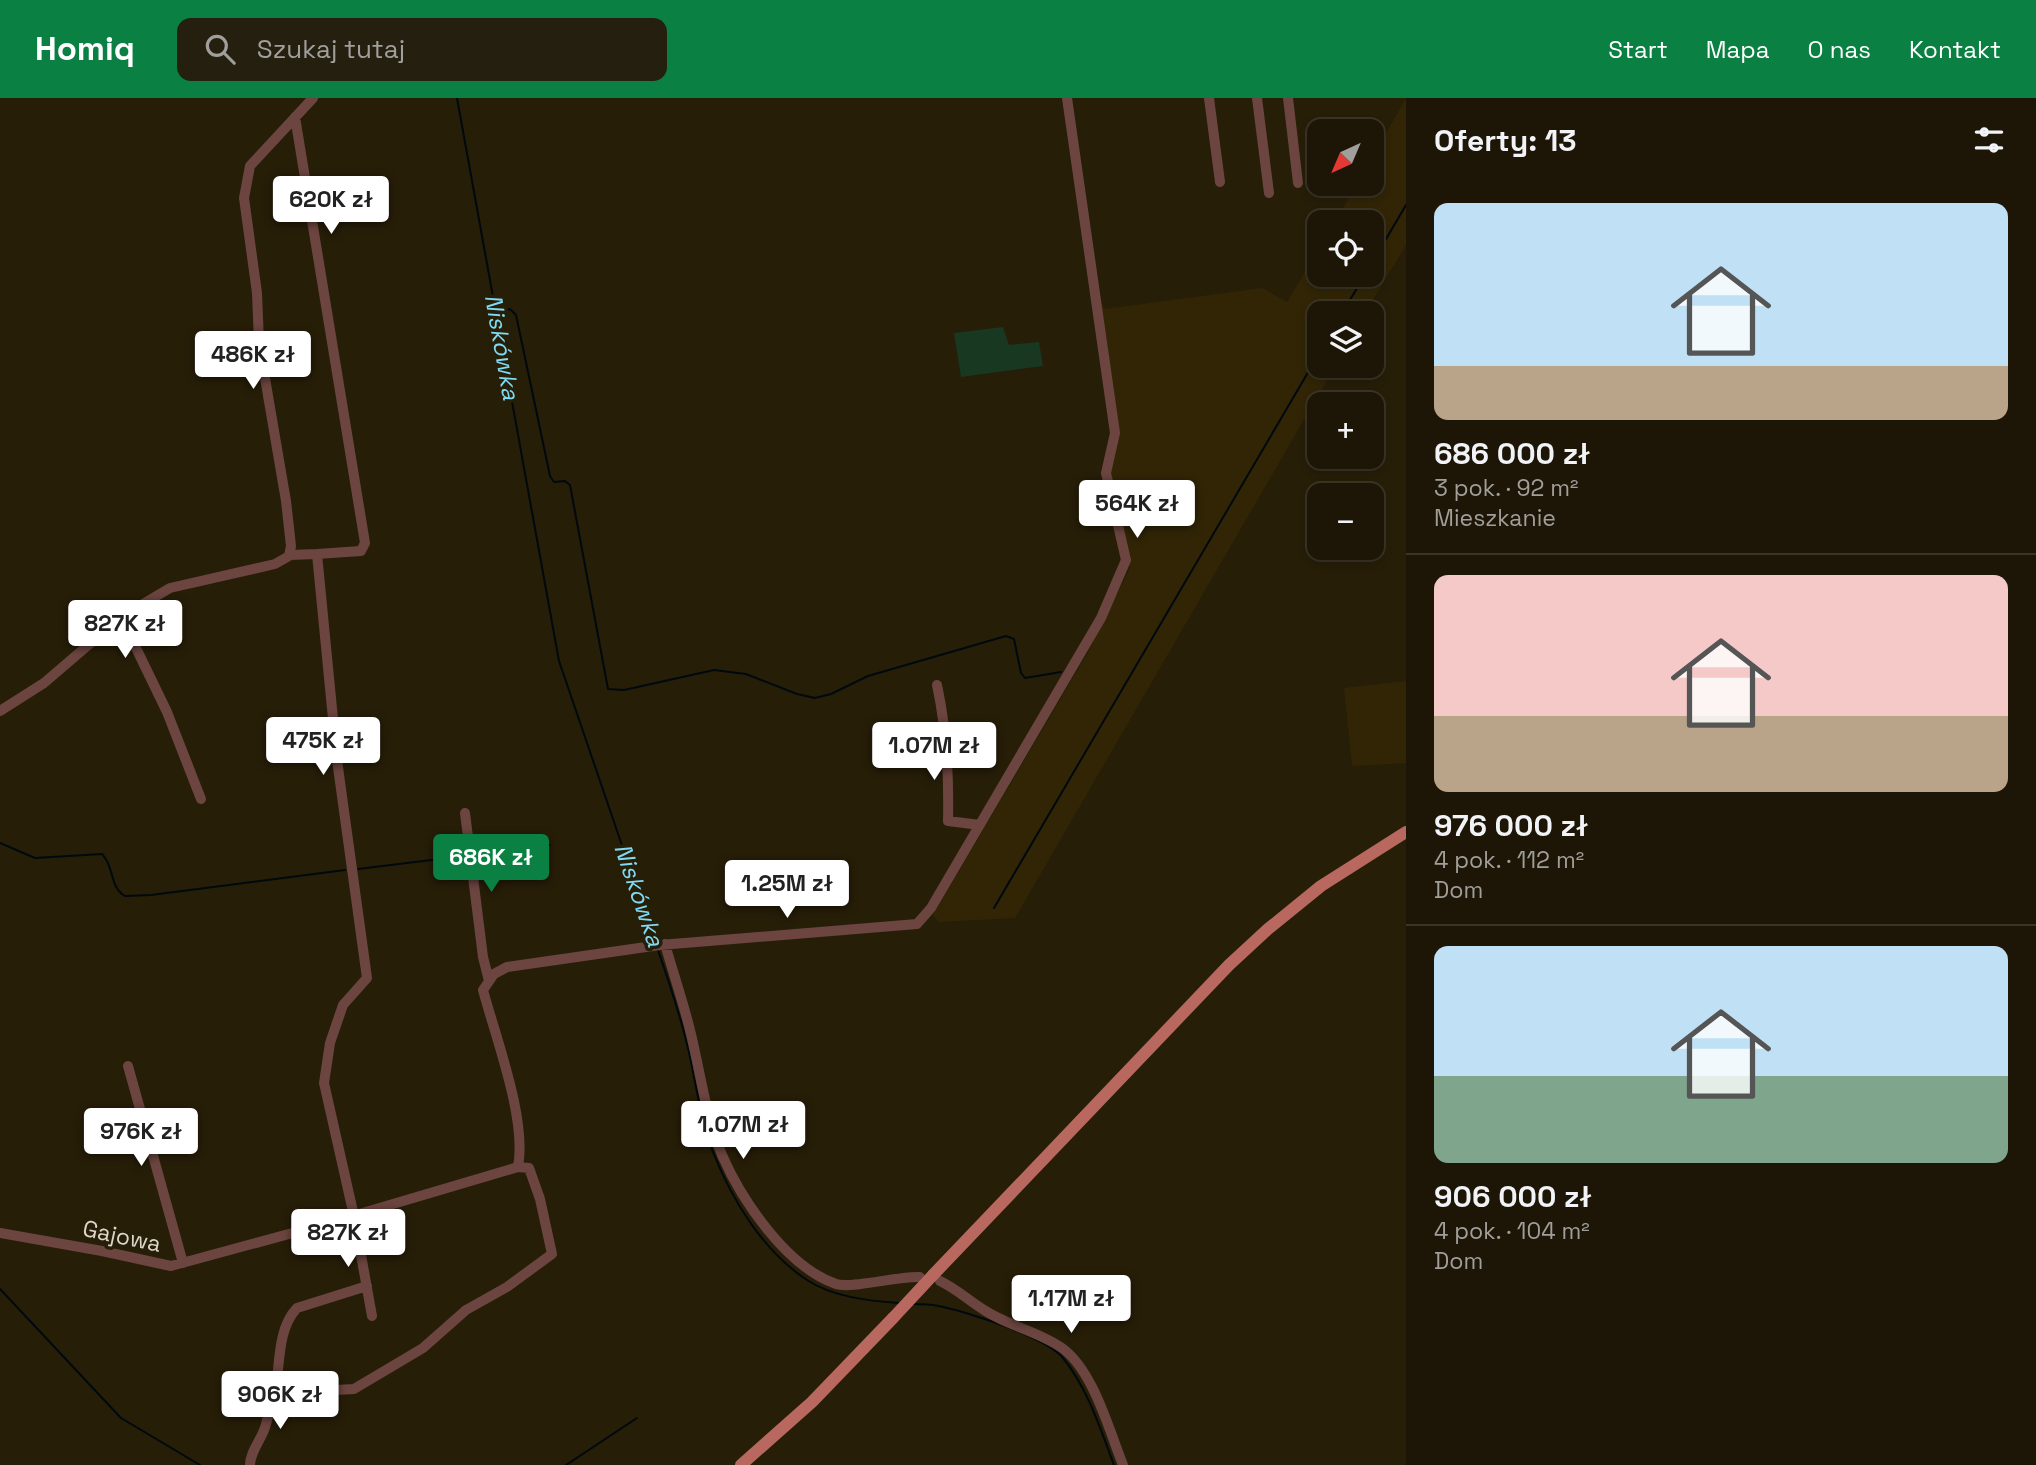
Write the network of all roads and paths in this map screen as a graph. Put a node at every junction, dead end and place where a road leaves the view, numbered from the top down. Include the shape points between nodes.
1 (313, 98) edge
2 (1067, 98) edge
3 (1209, 98) edge
4 (1256, 98) edge
5 (1288, 98) edge
6 (295, 117) junction
7 (1220, 182) dead end
8 (1298, 183) dead end
9 (1269, 192) dead end
10 (317, 554) junction
11 (289, 555) junction
12 (121, 617) junction
13 (937, 685) dead end
14 (0, 711) edge
15 (201, 799) dead end
16 (465, 813) dead end
17 (980, 825) junction
18 (1406, 832) edge
19 (663, 945) junction
20 (489, 981) junction
21 (128, 1066) dead end
22 (518, 1167) junction
23 (354, 1216) junction
24 (0, 1233) edge
25 (183, 1263) junction
26 (931, 1278) junction
27 (367, 1286) junction
28 (372, 1316) dead end
29 (275, 1391) junction
30 (250, 1465) edge
31 (741, 1465) edge
32 (1123, 1465) edge

1 - 6 street
2 - 17 street via 1115,433 1106,472 1125,560 1101,618
3 - 7 street
4 - 9 street
5 - 8 street
6 - 10 street via 365,543 361,551
6 - 11 street via 250,166 244,198 259,342 286,501
10 - 11 street
10 - 23 street via 337,760 366,978 343,1004 330,1043 324,1083
11 - 12 street via 275,564 170,588
12 - 14 street via 44,683
12 - 15 street via 167,712
13 - 17 street via 945,720 948,821
16 - 20 street
17 - 19 street via 931,908 916,924
18 - 26 main road via 1321,886 1229,965
19 - 20 street via 507,967
19 - 26 street via 722,1156 776,1241 813,1274 838,1286 900,1276
20 - 22 street via 483,990 515,1108 522,1149
21 - 25 street
22 - 23 street, Gajowa
22 - 29 street via 529,1168 552,1254 466,1310 423,1348 354,1389
23 - 25 street, Gajowa
23 - 27 street
24 - 25 street, Gajowa via 171,1266
26 - 31 main road, bridge via 812,1402
26 - 32 street via 956,1289 985,1311 1064,1349 1085,1374
27 - 28 street
27 - 29 street via 297,1308 290,1315
29 - 30 street

